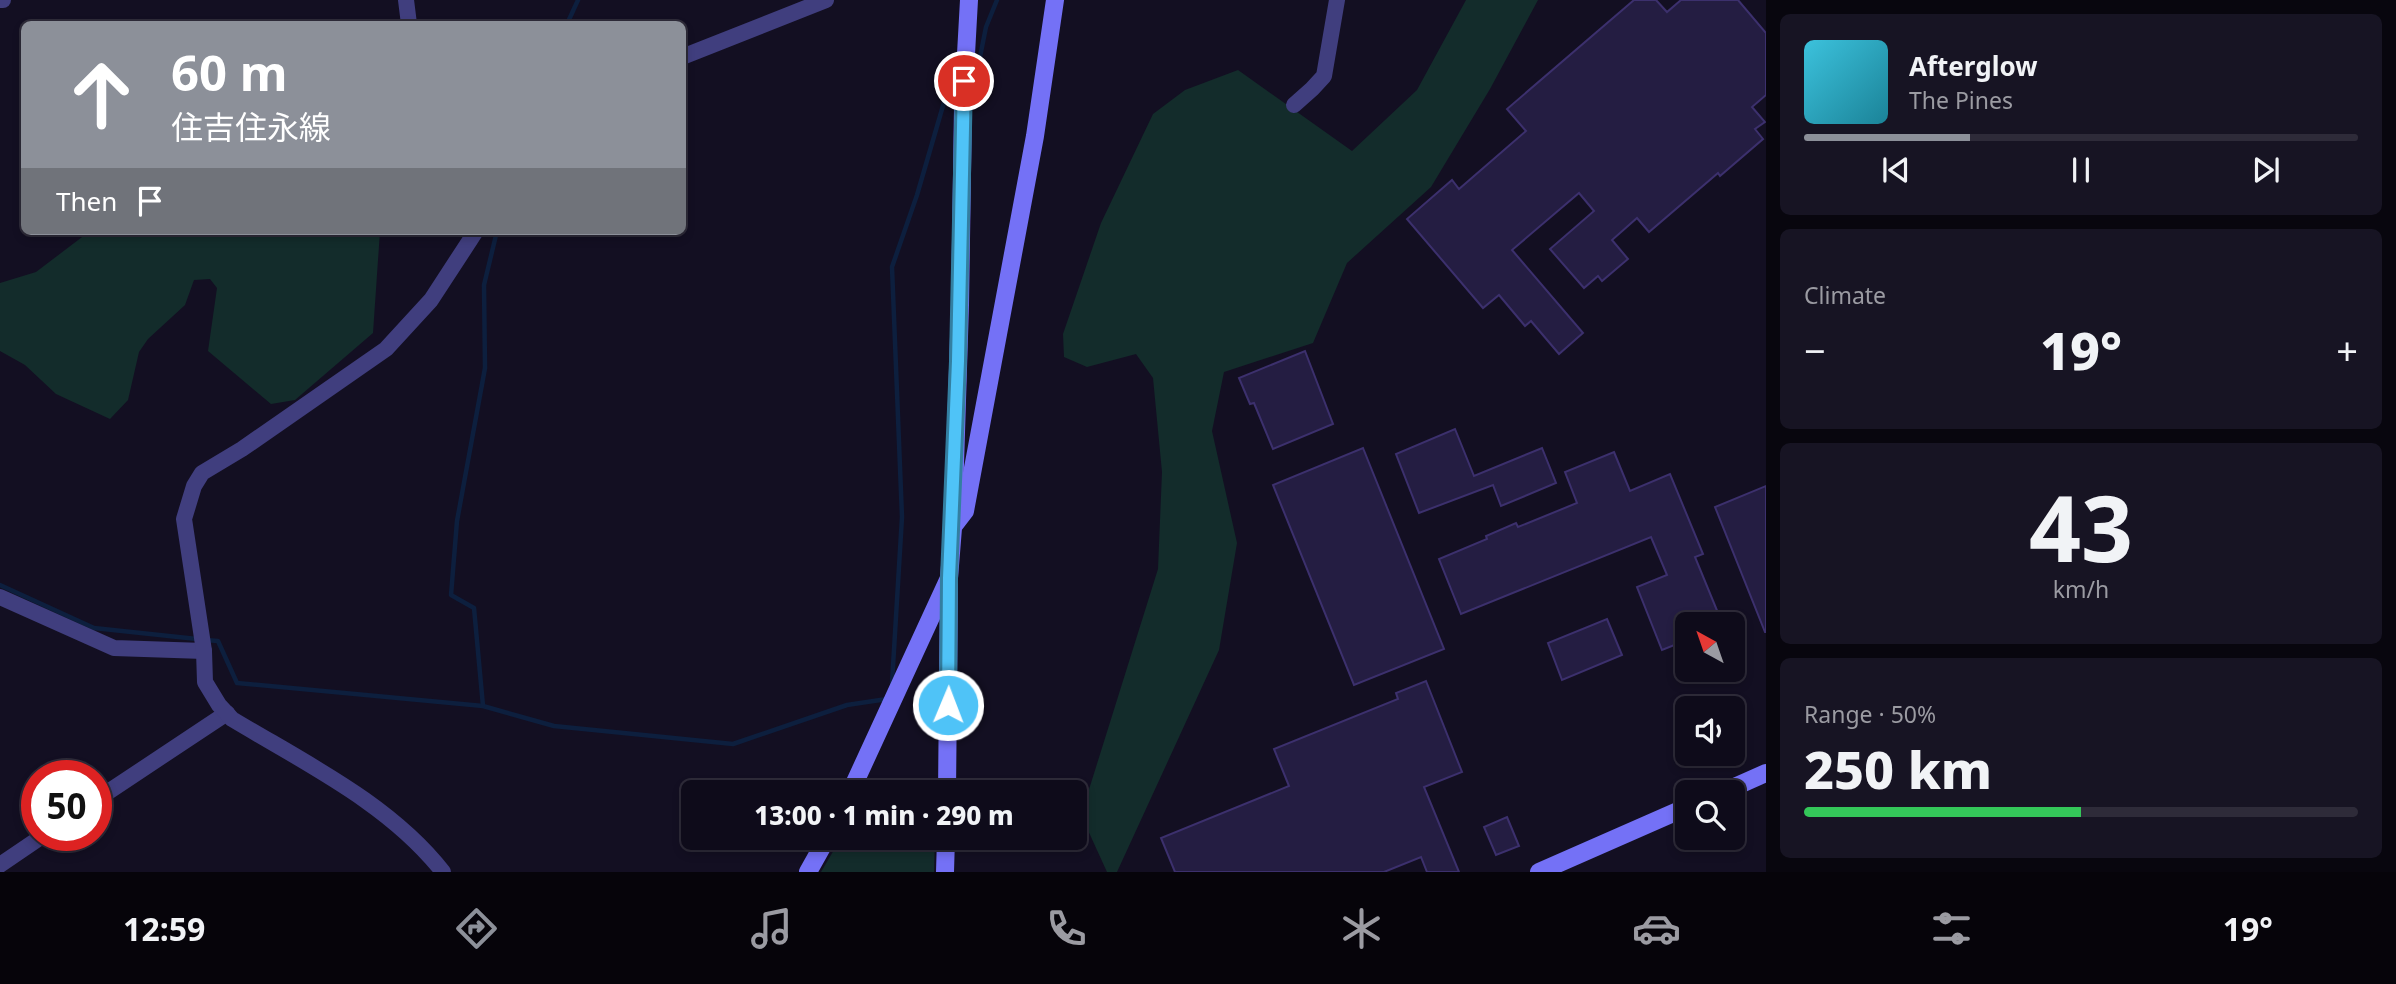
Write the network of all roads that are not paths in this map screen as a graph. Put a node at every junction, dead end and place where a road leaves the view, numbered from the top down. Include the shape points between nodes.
1 (406, 0) edge
2 (826, 0) edge
3 (969, 0) edge
4 (1055, 0) edge
5 (1337, 0) edge
6 (410, 21) edge
7 (686, 55) edge
8 (1294, 104) dead end
9 (473, 235) edge
10 (953, 528) junction
11 (949, 578) junction
12 (0, 597) edge
13 (204, 651) junction
14 (227, 713) junction
15 (1766, 773) edge
16 (856, 780) edge
17 (947, 780) edge
18 (1745, 782) edge
19 (112, 789) edge
20 (1675, 812) edge
21 (820, 850) edge
22 (946, 850) edge
23 (21, 851) edge
24 (0, 865) edge
25 (443, 872) edge
26 (808, 872) edge
27 (945, 872) edge
28 (1539, 872) edge

1 - 6 street
2 - 7 street
3 - 10 main road
4 - 10 main road via 1035,136 965,511
5 - 8 street via 1324,76
9 - 13 street via 431,300 386,349 202,473 184,519
10 - 11 main road
11 - 16 main road
11 - 17 main road
12 - 13 street via 114,648
13 - 14 street via 205,682
14 - 19 street
14 - 25 street via 392,821
15 - 18 main road
20 - 28 main road
21 - 26 main road
22 - 27 main road
23 - 24 street

